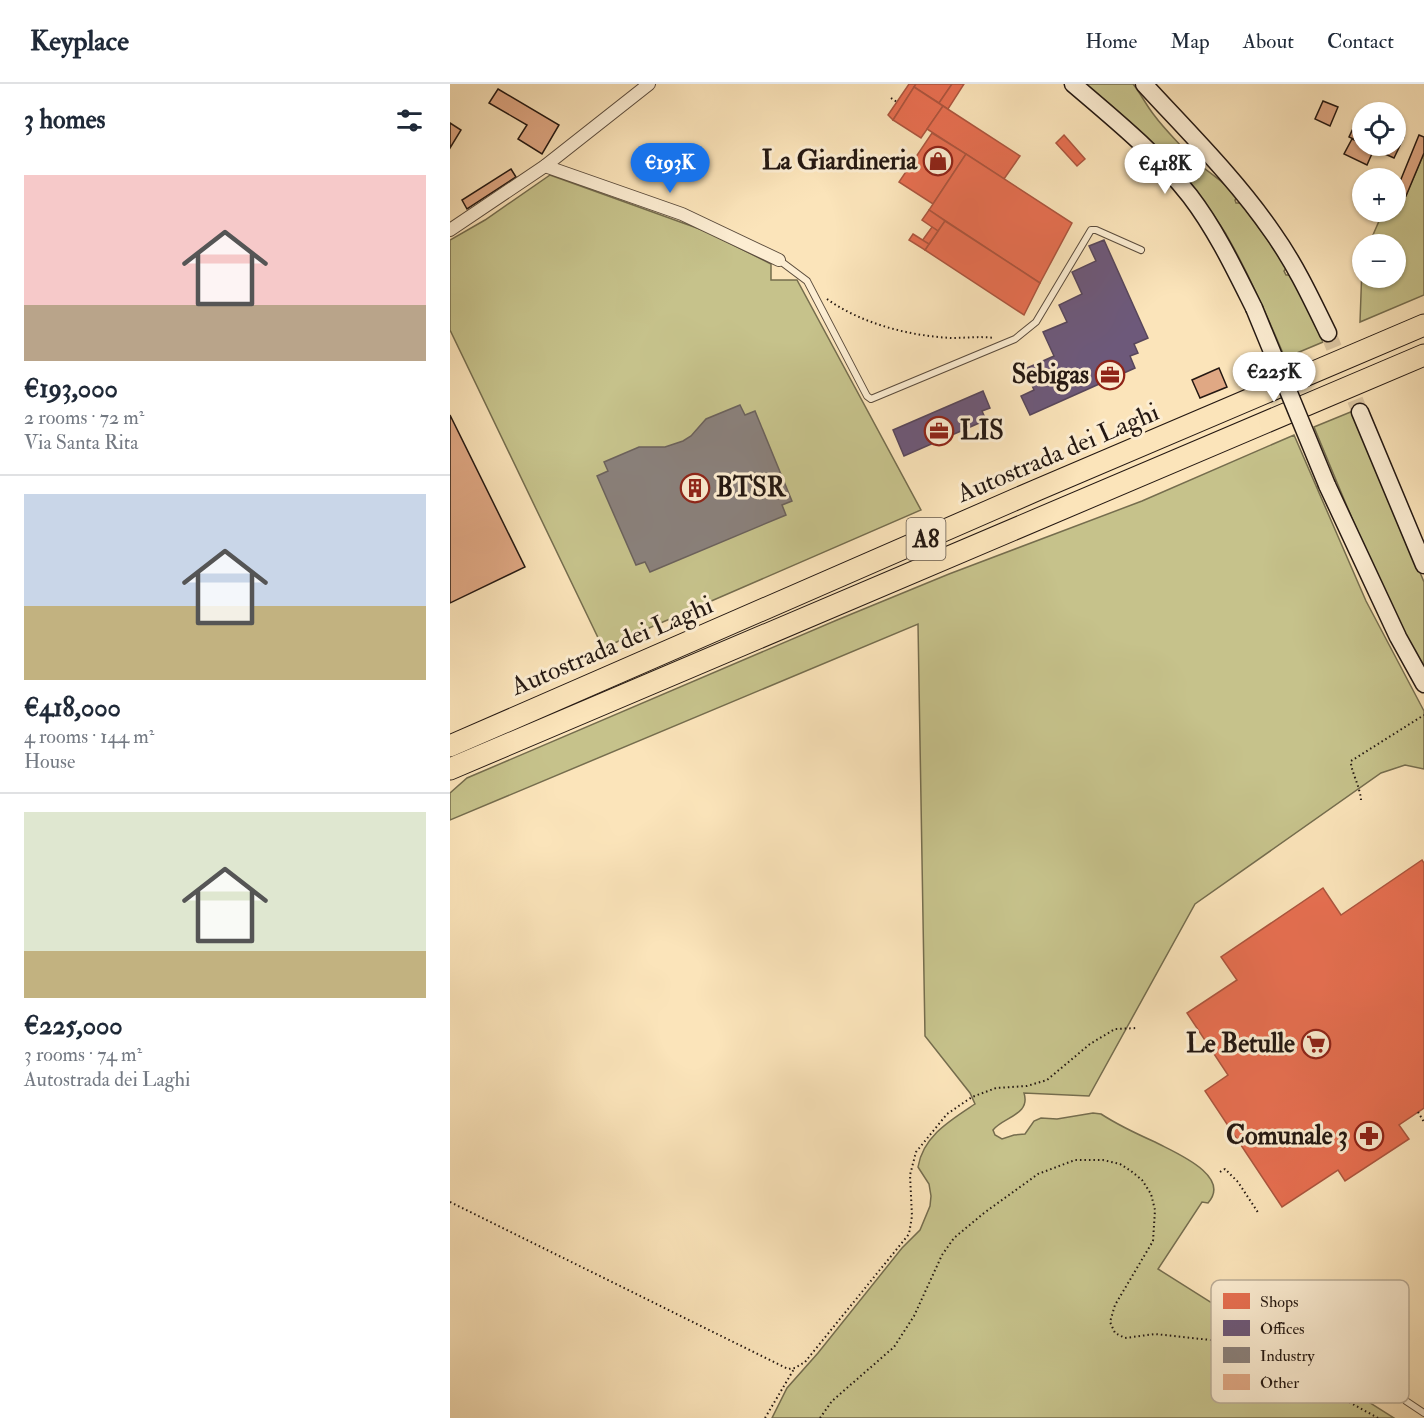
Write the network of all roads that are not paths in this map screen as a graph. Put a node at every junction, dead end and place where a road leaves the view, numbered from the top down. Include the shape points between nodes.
1 (650, 84) edge
2 (1073, 84) edge
3 (1144, 84) edge
4 (545, 166) junction
5 (450, 230) edge
6 (1142, 250) dead end
7 (778, 260) joint
8 (1424, 324) edge
9 (1328, 333) tunnel mouth
10 (1421, 356) edge
11 (1360, 412) tunnel mouth
12 (1424, 565) edge
13 (1424, 684) edge
14 (450, 746) edge
15 (450, 769) edge
16 (1409, 1403) edge
17 (1424, 1413) edge

1 - 4 street
2 - 13 main road, bridge via 1145,146 1190,197 1229,258 1254,308 1327,484
3 - 9 main road via 1258,213 1301,279
4 - 5 street
4 - 7 street via 682,214
6 - 7 lane via 1091,230 1036,322 1015,339 871,399 807,281
8 - 14 highway, Autostrada dei Laghi / A8
10 - 15 highway, Autostrada dei Laghi / A8
11 - 12 main road
16 - 17 lane

